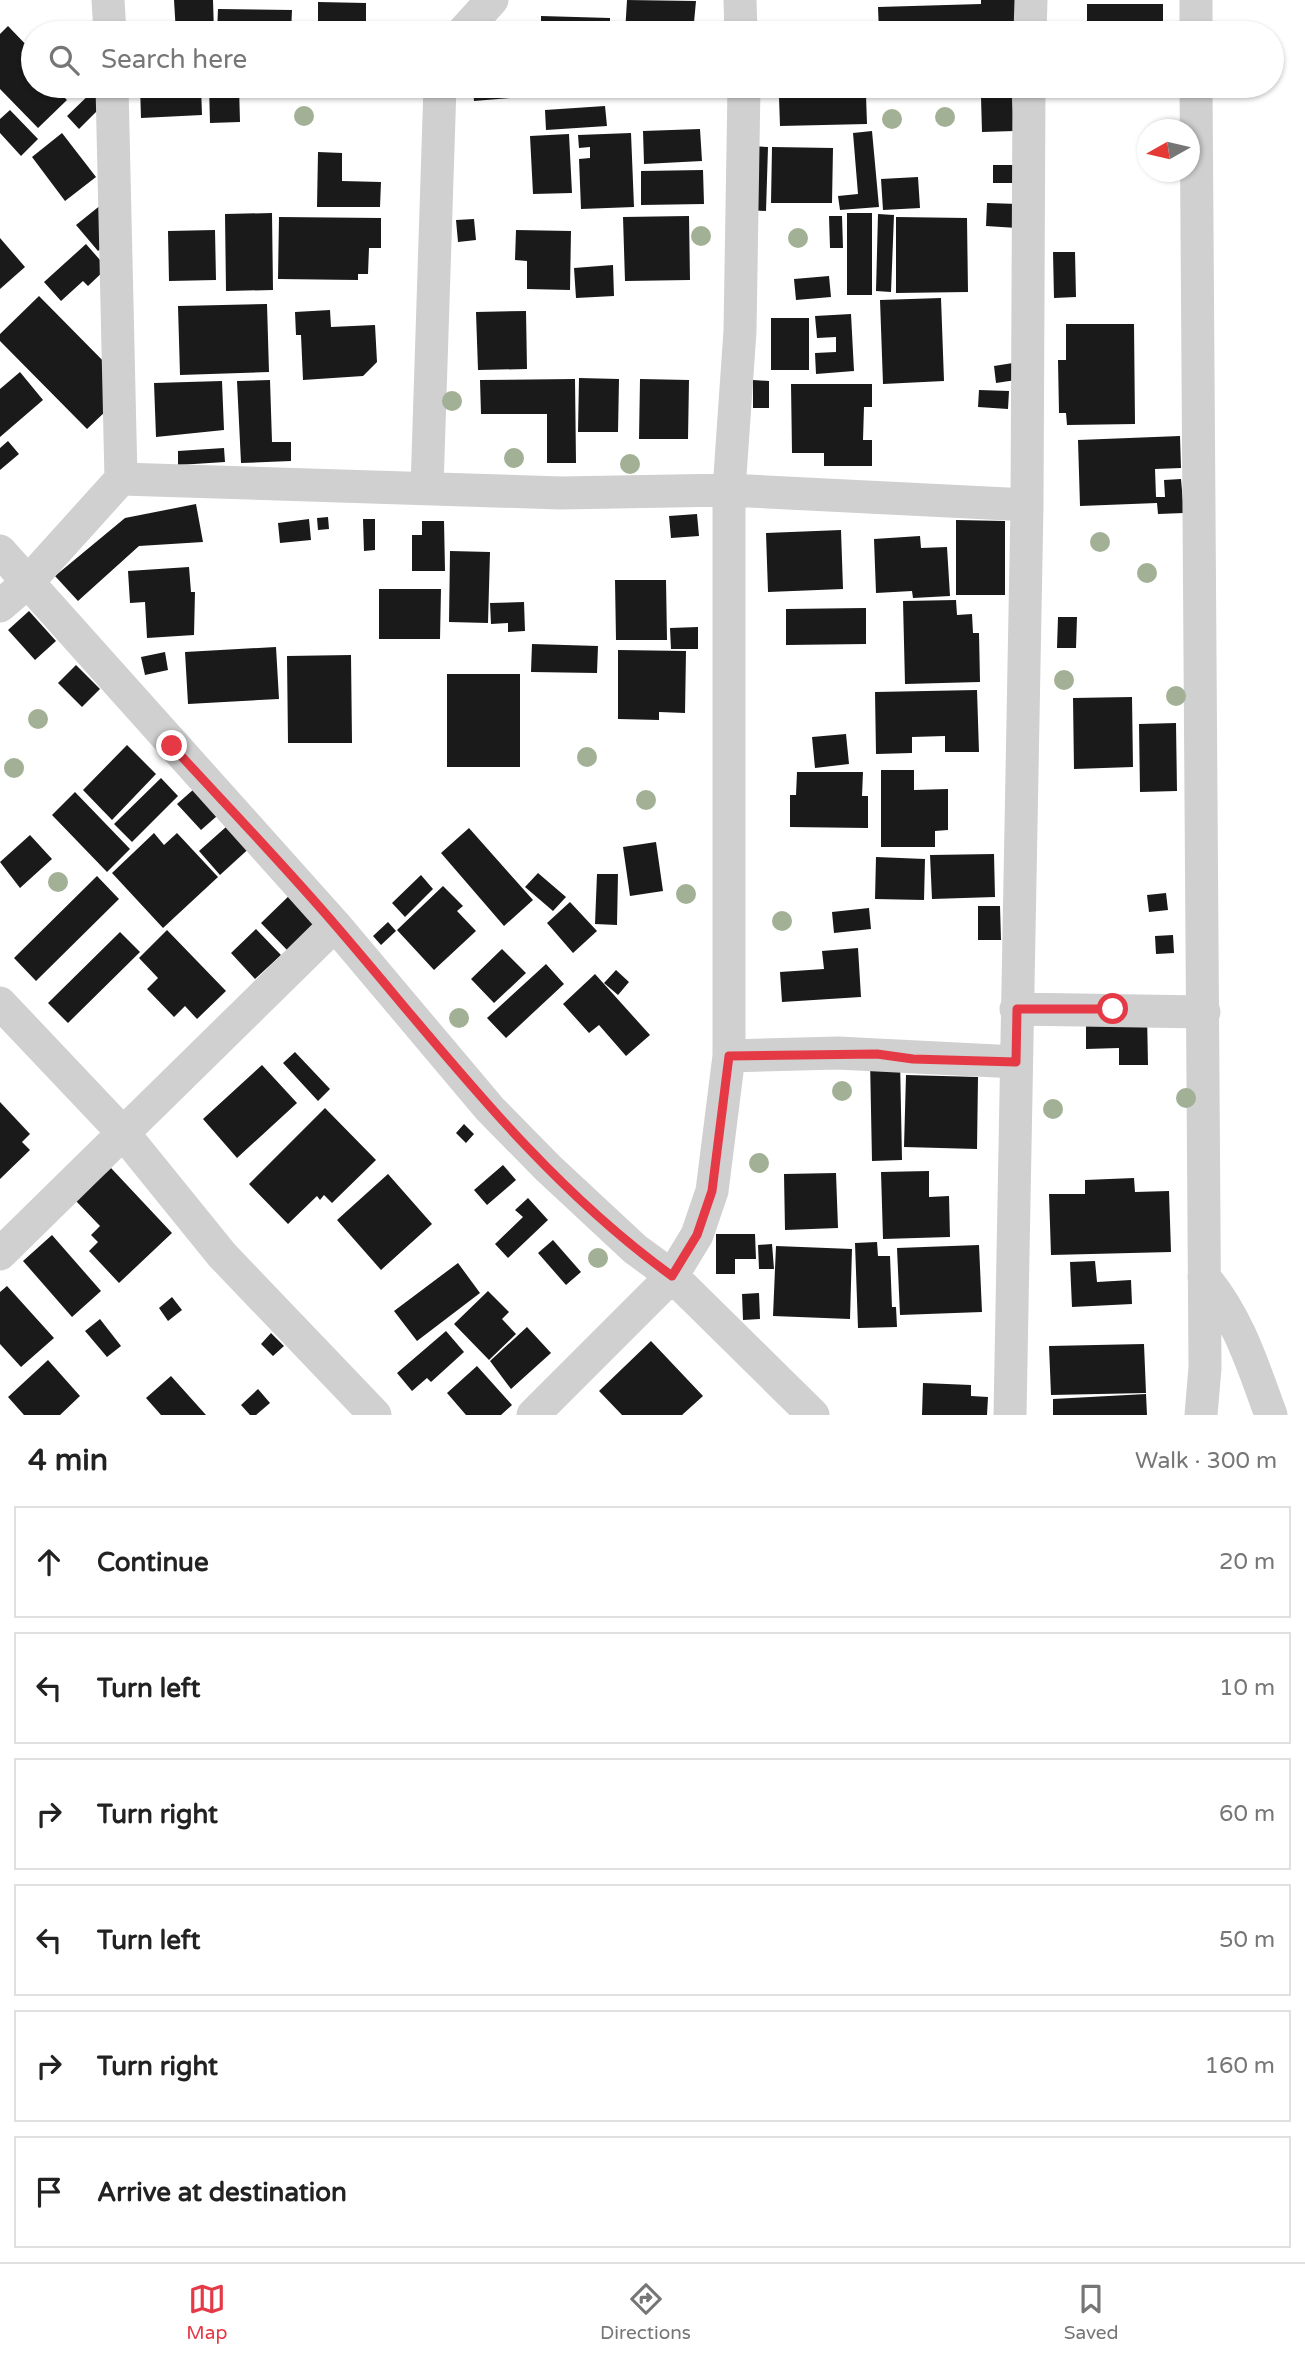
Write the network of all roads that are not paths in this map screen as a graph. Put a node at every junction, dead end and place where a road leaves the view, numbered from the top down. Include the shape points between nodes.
1 (108, 0) edge
2 (492, 0) edge
3 (740, 0) edge
4 (1031, 0) edge
5 (1196, 0) edge
6 (109, 21) edge
7 (473, 21) edge
8 (741, 21) edge
9 (1030, 21) edge
10 (1196, 21) edge
11 (112, 98) edge
12 (440, 98) edge
13 (744, 98) edge
14 (1029, 98) edge
15 (1196, 98) edge
16 (121, 479) junction
17 (427, 488) junction
18 (729, 490) junction
19 (1027, 505) junction
20 (0, 551) edge
21 (28, 582) junction
22 (0, 606) edge
23 (335, 925) junction
24 (0, 1003) edge
25 (1017, 1009) junction
26 (1203, 1013) junction
27 (729, 1056) junction
28 (1016, 1062) junction
29 (124, 1133) junction
30 (0, 1254) edge
31 (672, 1276) junction
32 (1204, 1277) junction
33 (375, 1415) edge
34 (533, 1415) edge
35 (813, 1415) edge
36 (1010, 1415) edge
37 (1201, 1415) edge
38 (1271, 1415) edge

1 - 6 street
2 - 7 street
3 - 8 street
4 - 9 street
5 - 10 street
11 - 16 street
12 - 17 street
13 - 18 street via 740,331
14 - 19 street
15 - 26 street
16 - 17 street
16 - 21 street
17 - 18 street via 561,493
18 - 19 street
18 - 27 street
19 - 25 street
20 - 21 street
21 - 22 street
21 - 23 street
23 - 29 street
23 - 31 street via 490,1109 635,1250
24 - 29 street
25 - 26 street
25 - 28 street
26 - 32 street
27 - 28 street via 851,1054
27 - 31 street via 712,1191 697,1235
28 - 36 street
29 - 30 street
29 - 33 street via 222,1255
31 - 34 street
31 - 35 street
32 - 37 street
32 - 38 street via 1223,1299 1242,1337

